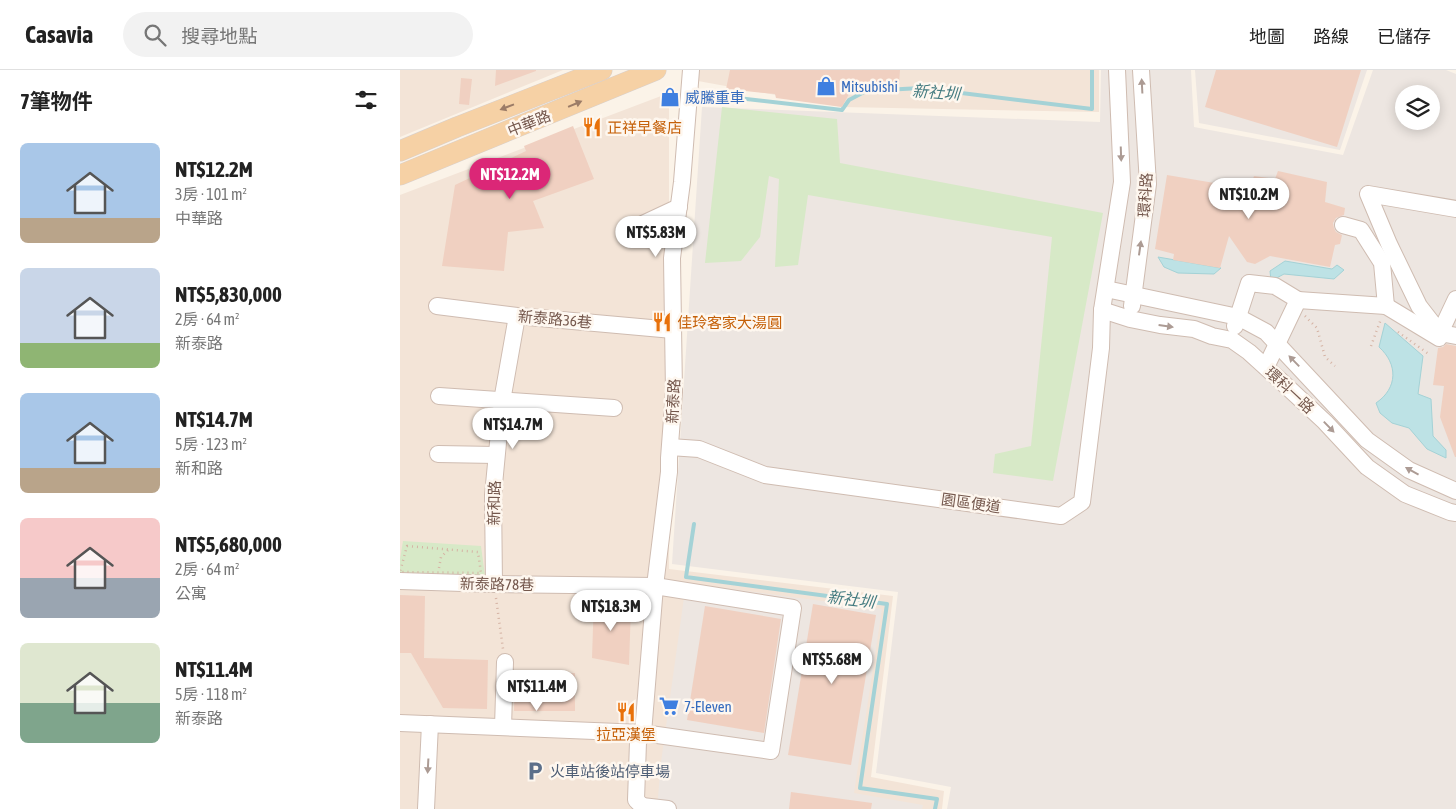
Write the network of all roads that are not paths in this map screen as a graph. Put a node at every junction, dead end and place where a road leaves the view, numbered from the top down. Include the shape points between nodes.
1 (602, 70) edge
2 (656, 70) edge
3 (692, 70) edge
4 (1118, 70) edge
5 (1141, 70) edge
6 (400, 151) edge
7 (400, 175) edge
8 (679, 206) junction
9 (1456, 209) edge
10 (1343, 225) dead end
11 (632, 230) dead end
12 (1106, 289) junction
13 (1133, 296) junction
14 (1456, 299) edge
15 (1298, 300) junction
16 (437, 306) dead end
17 (1102, 310) junction
18 (1383, 312) junction
19 (517, 316) junction
20 (1238, 318) junction
21 (1130, 319) junction
22 (673, 330) junction
23 (1445, 336) edge
24 (1232, 340) junction
25 (1277, 344) junction
26 (1266, 367) junction
27 (439, 396) dead end
28 (502, 401) junction
29 (614, 408) dead end
30 (670, 447) junction
31 (438, 454) dead end
32 (496, 456) junction
33 (1456, 491) edge
34 (1456, 513) edge
35 (400, 581) edge
36 (494, 584) junction
37 (655, 586) junction
38 (505, 662) road end
39 (400, 723) edge
40 (430, 724) junction
41 (503, 727) junction
42 (643, 733) junction
43 (642, 807) edge
44 (426, 809) edge
45 (668, 809) edge

1 -> 6 main road, 中華路
7 -> 2 main road, 中華路
3 - 8 street, 新泰路
4 -> 12 street, 環科路 via 1122,182
13 -> 5 street, 環科路 via 1148,184
8 - 11 street
8 - 22 street, 新泰路 via 672,258
9 - 23 street via 1368,194 1419,306
10 - 18 street via 1361,230 1382,263
12 - 13 street, 環科一路
12 - 17 street, 環科路
13 - 20 street, 環科一路
13 - 21 street, 環科路
14 - 23 street
15 - 18 street
15 - 20 street via 1275,286 1249,283
15 - 25 street
16 - 19 street, 新泰路36巷
17 - 21 street, 環科一路
17 - 30 street, 園區便道 via 1101,348 1082,502 1060,516 765,475 699,449
18 - 23 street
19 - 22 street, 新泰路36巷
19 - 28 street, 新和路
20 - 24 street
20 - 25 street, 環科一路 via 1266,332
21 -> 24 street, 環科一路 via 1194,329
22 - 30 street, 新泰路 via 674,392
24 - 26 street, 環科一路
25 - 26 street
33 -> 25 street, 環科一路 via 1409,470 1367,440
26 -> 34 street, 環科一路 via 1367,467 1405,494
27 - 28 street
28 - 29 street
28 - 32 street, 新和路
30 - 37 street, 新泰路
31 - 32 street
32 - 36 street, 新和路
35 - 36 street, 新泰路78巷
36 - 37 street, 新泰路78巷
37 - 42 street, 新泰路
37 - 42 street, 新泰路78巷 via 793,608 771,751
38 - 41 street
39 - 40 street
40 - 41 street
40 -> 44 street
41 - 42 street
42 - 43 street, 新泰路 via 647,742
43 - 45 street

